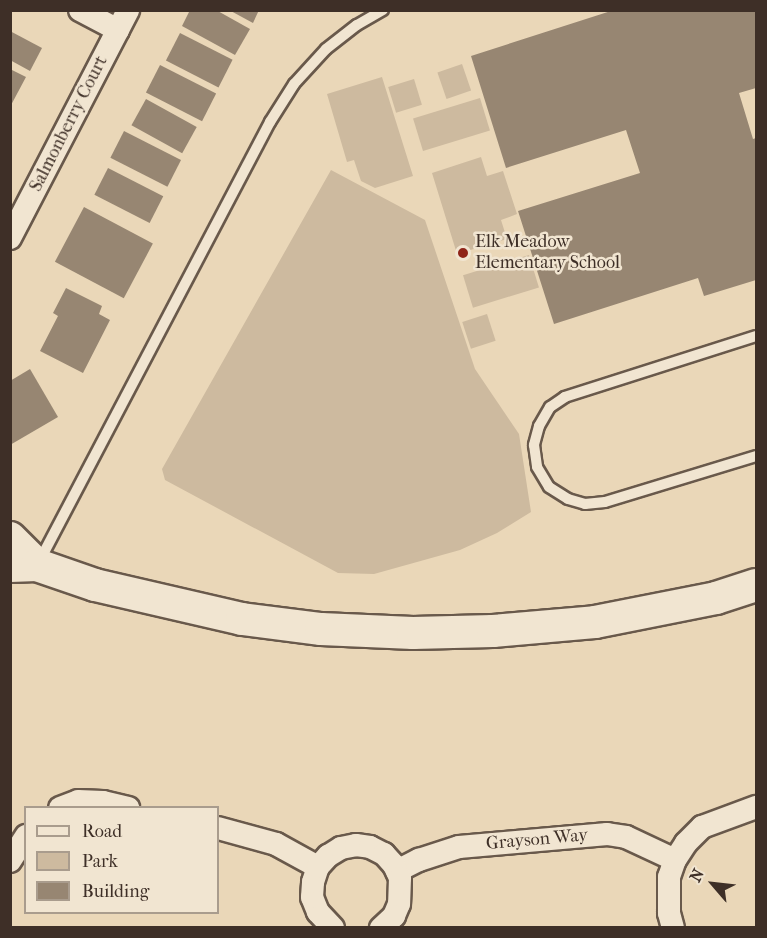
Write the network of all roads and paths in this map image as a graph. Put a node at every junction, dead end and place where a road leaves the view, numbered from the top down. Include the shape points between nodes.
1 (80, 10) edge
2 (383, 10) edge
3 (123, 20) edge
4 (10, 238) edge
5 (756, 336) edge
6 (756, 456) edge
7 (10, 538) edge
8 (24, 565) edge
9 (756, 585) edge
10 (63, 806) edge
11 (123, 806) edge
12 (756, 807) edge
13 (219, 828) edge
14 (24, 839) edge
15 (675, 860) junction
16 (10, 861) edge
17 (318, 867) junction
18 (398, 871) junction
19 (333, 927) edge
20 (384, 927) edge
21 (673, 927) edge

1 - 3 street
2 - 8 lane via 326,49 294,84
3 - 4 street, Salmonberry Court
5 - 6 lane via 565,397 550,407 534,445 537,467 549,487 585,504 606,502
7 - 8 main road
8 - 9 main road via 242,619 413,633 595,622 716,598
10 - 11 street via 78,801
12 - 15 street via 702,827
13 - 17 street via 276,844
14 - 16 street
15 - 18 street, Grayson Way via 626,837 607,834 459,847
15 - 21 street via 668,890
17 - 18 street via 341,848 356,845 384,854
17 - 19 street via 312,897 318,912
18 - 20 street via 402,891 399,904

